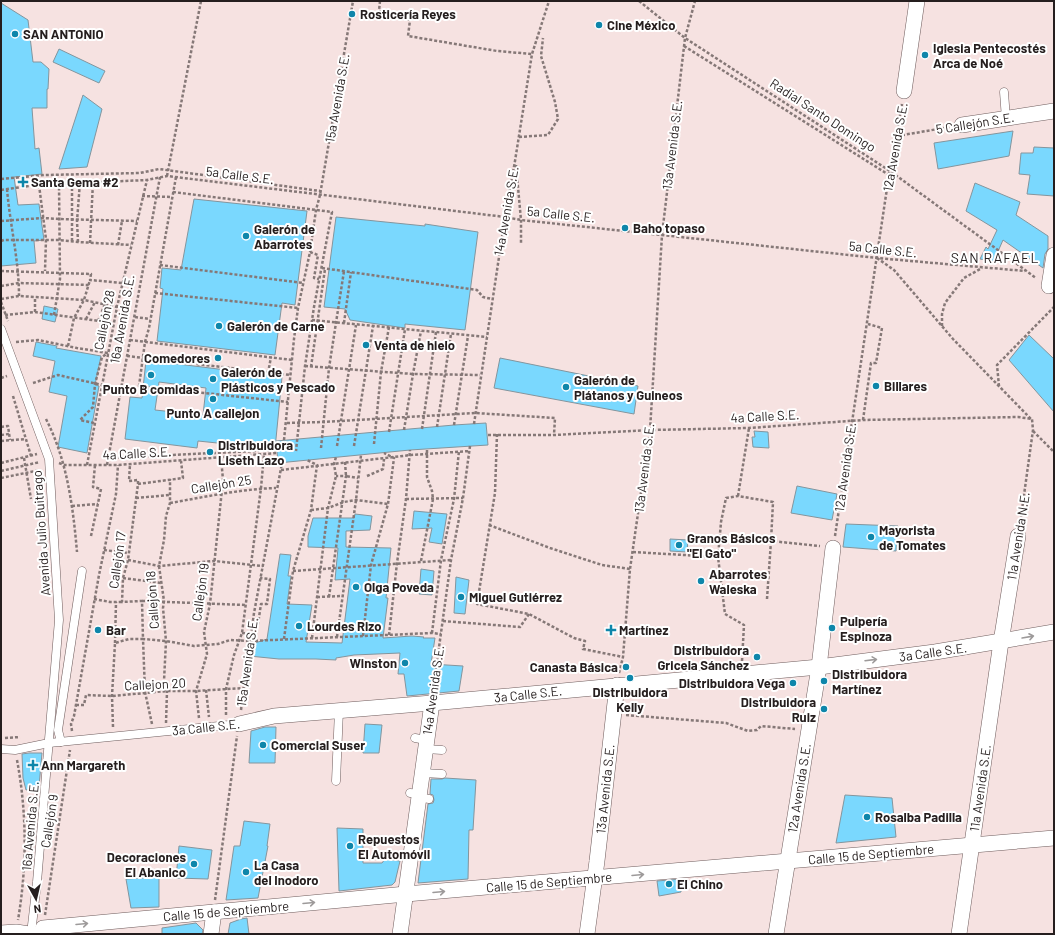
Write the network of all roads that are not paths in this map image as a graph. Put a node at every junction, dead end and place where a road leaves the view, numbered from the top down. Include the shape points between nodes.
1 (917, 1) edge
2 (904, 91) road end
3 (1004, 92) dead end
4 (1054, 111) edge
5 (1006, 119) junction
6 (962, 126) road end
7 (1054, 255) edge
8 (1049, 286) road end
9 (1, 330) edge
10 (1018, 536) road end
11 (833, 548) road end
12 (82, 571) dead end
13 (1054, 632) edge
14 (1001, 642) junction
15 (819, 667) junction
16 (617, 685) junction
17 (432, 703) junction
18 (339, 710) junction
19 (239, 724) joint
20 (61, 742) junction
21 (422, 742) junction
22 (49, 743) junction
23 (1, 749) edge
24 (442, 750) dead end
25 (422, 773) junction
26 (442, 774) dead end
27 (336, 782) dead end
28 (1054, 838) edge
29 (972, 845) junction
30 (787, 862) junction
31 (595, 879) junction
32 (406, 894) junction
33 (214, 912) junction
34 (27, 932) edge
35 (211, 934) edge
36 (400, 934) edge
37 (587, 934) edge
38 (776, 934) edge
39 (959, 934) edge

1 - 2 street, 12a Avenida S.E.
3 - 5 lane
4 - 5 street, 5 Callejón S.E.
5 - 6 street, 5 Callejón S.E.
7 - 8 street
9 - 22 lane, Avenida Julio Buitrago via 47,455 59,620
10 - 14 street, 11a Avenida N.E.
11 - 15 street, 12a Avenida S.E.
12 - 20 lane via 58,730
14 -> 13 street, 3a Calle S.E.
15 -> 14 street, 3a Calle S.E.
14 - 29 street, 11a Avenida S.E.
15 - 16 street, 3a Calle S.E.
15 - 30 street, 12a Avenida S.E.
16 - 17 street, 3a Calle S.E.
16 - 31 street, 13a Avenida S.E.
17 - 18 street, 3a Calle S.E.
17 - 21 street, 14a Avenida S.E.
18 - 19 street, 3a Calle S.E. via 274,716
18 - 27 lane
19 - 20 lane, 3a Calle S.E.
20 - 22 lane, 3a Calle S.E.
21 - 24 lane
21 - 25 street, 14a Avenida S.E.
22 - 23 lane, 3a Calle S.E. via 15,750
22 - 34 lane, 16a Avenida S.E. via 37,882
25 - 26 lane
25 - 32 street, 14a Avenida S.E.
28 - 29 street, Calle 15 de Septiembre
29 - 30 street, Calle 15 de Septiembre
29 - 39 street, 11a Avenida S.E.
31 -> 30 street, Calle 15 de Septiembre
30 - 38 street, 12a Avenida S.E.
32 -> 31 street, Calle 15 de Septiembre
31 - 37 street, 13a Avenida S.E.
33 -> 32 street, Calle 15 de Septiembre
32 - 36 street, 14a Avenida S.E.
34 -> 33 street, Calle 15 de Septiembre
33 - 35 street

